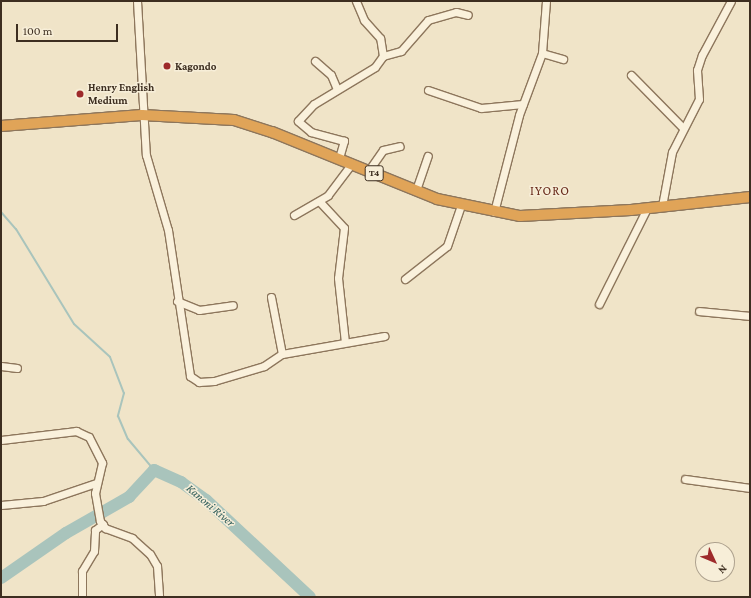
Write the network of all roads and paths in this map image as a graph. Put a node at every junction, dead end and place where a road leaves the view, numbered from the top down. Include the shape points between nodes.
1 (136, 1) edge
2 (356, 1) edge
3 (546, 1) edge
4 (731, 1) edge
5 (468, 15) dead end
6 (542, 53) junction
7 (383, 56) junction
8 (563, 58) dead end
9 (315, 61) dead end
10 (631, 75) dead end
11 (337, 89) junction
12 (428, 90) dead end
13 (523, 104) junction
14 (142, 115) junction
15 (1, 126) edge
16 (683, 128) junction
17 (400, 146) dead end
18 (428, 156) dead end
19 (338, 158) junction
20 (352, 163) junction
21 (369, 170) junction
22 (416, 190) junction
23 (750, 197) edge
24 (320, 202) junction
25 (461, 205) junction
26 (662, 206) junction
27 (647, 208) junction
28 (494, 212) junction
29 (294, 215) dead end
30 (405, 279) dead end
31 (271, 297) dead end
32 (177, 301) junction
33 (599, 304) dead end
34 (233, 305) dead end
35 (699, 311) dead end
36 (750, 316) edge
37 (384, 336) dead end
38 (345, 342) junction
39 (282, 354) junction
40 (1, 366) edge
41 (18, 368) dead end
42 (1, 440) edge
43 (685, 479) dead end
44 (96, 484) junction
45 (750, 488) edge
46 (1, 505) edge
47 (102, 524) junction
48 (82, 597) edge
49 (159, 597) edge

1 - 14 street
2 - 7 street via 364,20 380,38
3 - 6 street
4 - 16 street via 702,55 698,70 699,99
5 - 7 street via 456,12 428,20 406,48
6 - 8 street
6 - 13 street
7 - 11 street via 366,74
9 - 11 street via 331,75
10 - 16 street
11 - 19 street via 300,116 298,124 311,132 344,141
12 - 13 street via 481,108
13 - 28 street
14 - 15 highway, T4
14 - 19 highway, T4 via 234,120
14 - 32 street via 150,176 168,230
16 - 26 street via 671,156
17 - 21 street via 383,150
18 - 22 street
19 - 20 highway, T4
20 - 21 highway, T4
20 - 24 street
21 - 22 highway, T4
22 - 25 highway, T4
23 - 26 highway, T4
24 - 29 street
24 - 38 street via 344,228 338,278
25 - 28 highway, T4
25 - 30 street via 447,246
26 - 27 highway, T4
27 - 28 highway, T4 via 537,216
27 - 33 street
31 - 39 street
32 - 34 street via 199,310
32 - 39 street via 190,376 194,380 199,382 233,376 264,366
35 - 36 street
37 - 38 street
38 - 39 street
40 - 41 street
42 - 44 street via 76,431 82,433 100,454 101,472
43 - 45 street
44 - 46 street via 44,501
44 - 47 street via 95,502
47 - 48 street via 95,530 94,551 82,571
47 - 49 street via 112,532 132,538 150,554 157,566

